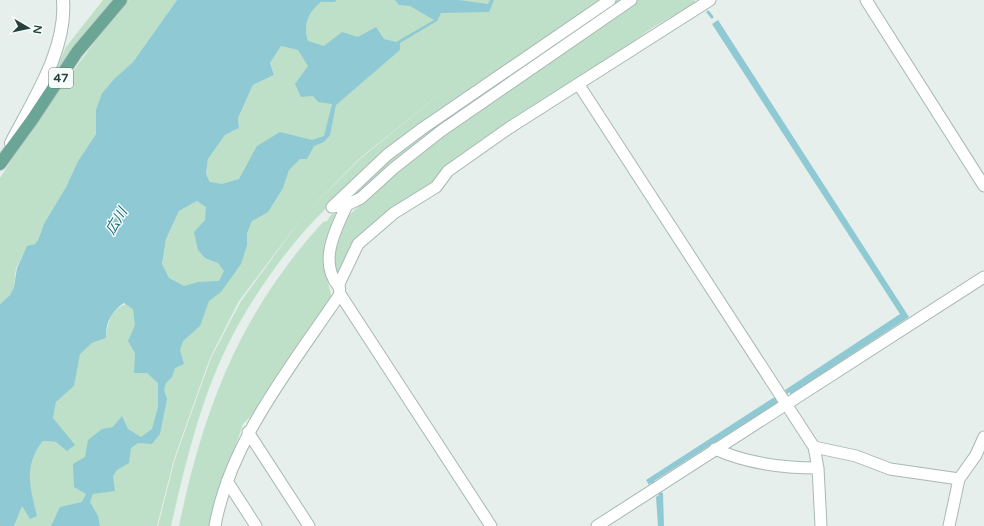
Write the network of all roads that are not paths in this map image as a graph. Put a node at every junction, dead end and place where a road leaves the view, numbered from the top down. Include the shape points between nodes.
1 (63, 0) edge
2 (121, 0) edge
3 (610, 0) edge
4 (631, 0) edge
5 (710, 0) edge
6 (866, 0) edge
7 (579, 85) junction
8 (1, 158) edge
9 (984, 186) edge
10 (348, 205) junction
11 (984, 277) edge
12 (339, 290) junction
13 (787, 404) junction
14 (248, 432) junction
15 (984, 437) edge
16 (814, 446) junction
17 (715, 449) junction
18 (818, 468) junction
19 (959, 479) junction
20 (227, 481) junction
21 (215, 526) edge
22 (256, 526) edge
23 (309, 526) edge
24 (490, 526) edge
25 (596, 526) edge
26 (822, 526) edge
27 (949, 526) edge

1 - 8 street via 64,14 55,55
2 - 8 main road, 47 via 77,52 32,120
3 - 10 street via 423,128 387,155 332,207
4 - 10 street via 441,131 361,198
5 - 7 street
6 - 9 street
7 - 12 street via 503,132 448,171 436,187 394,213 358,244 339,284
7 - 13 street
10 - 12 street via 336,227 330,246 331,279
11 - 13 street
12 - 14 street
12 - 24 street
13 - 16 street
13 - 17 street
14 - 20 street
14 - 23 street
15 - 19 street via 976,455
16 - 18 street
16 - 19 street via 856,456 890,469
17 - 18 street via 734,458 752,462
17 - 25 street
18 - 26 street
19 - 27 street
20 - 21 street via 219,502
20 - 22 street

